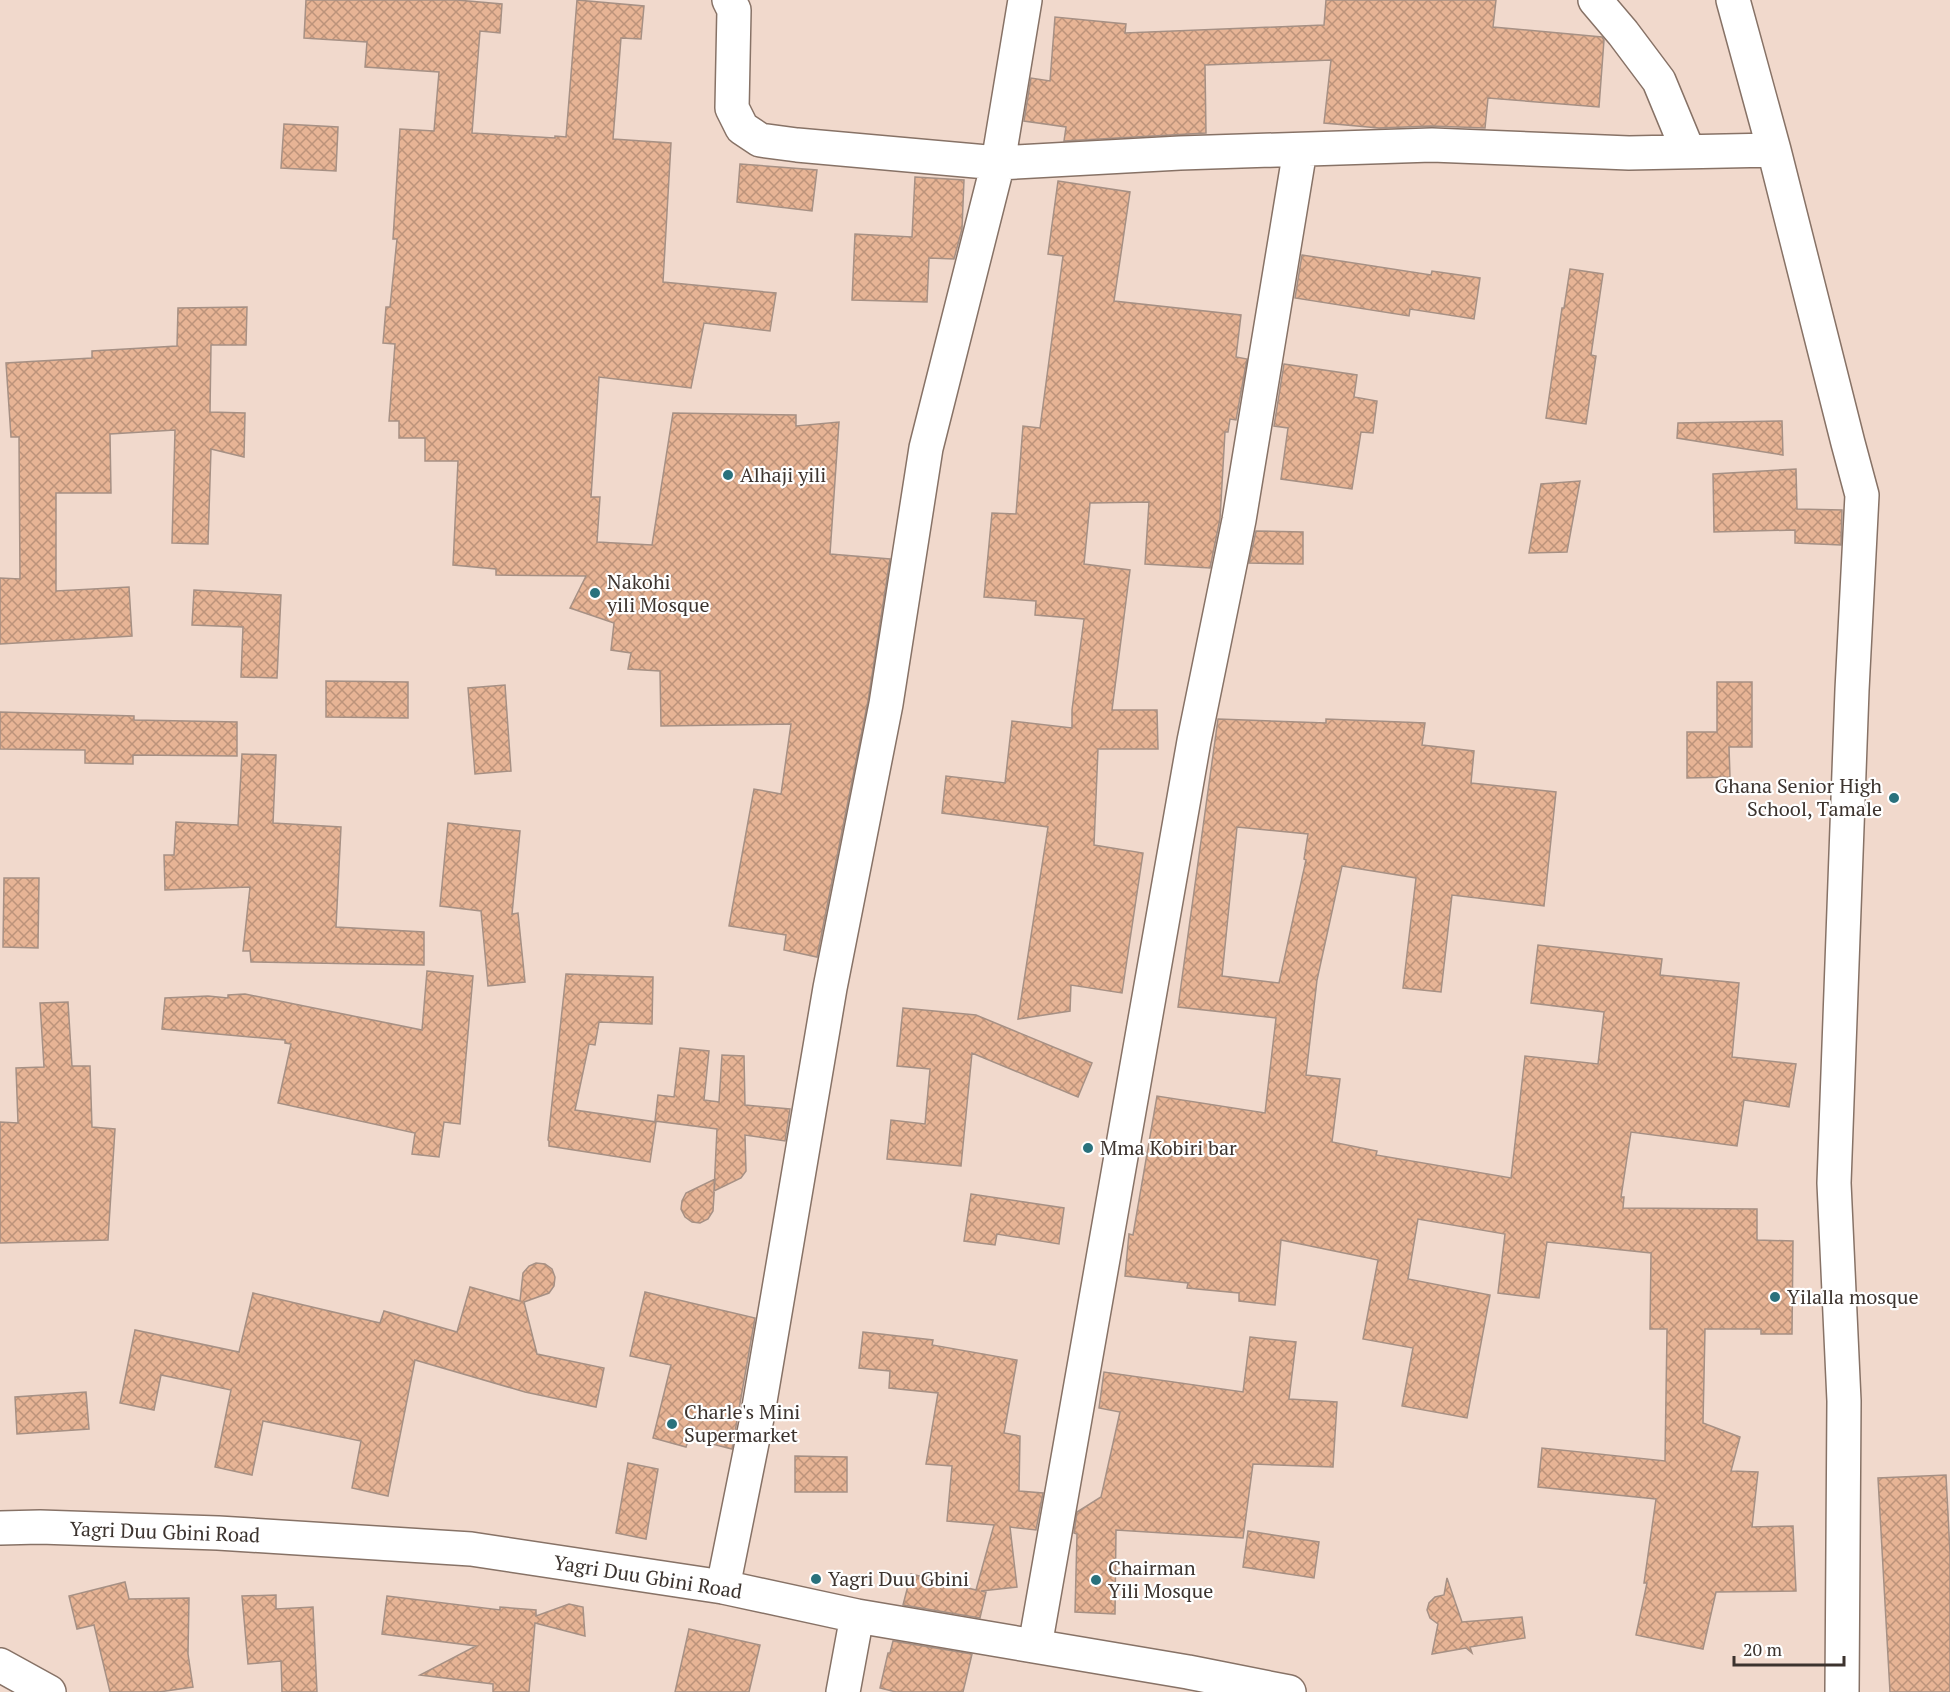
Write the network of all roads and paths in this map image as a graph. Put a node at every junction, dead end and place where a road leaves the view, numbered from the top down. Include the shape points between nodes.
1 (729, 0) edge
2 (1025, 0) edge
3 (1595, 0) edge
4 (1733, 0) edge
5 (1300, 150) junction
6 (1773, 150) junction
7 (1688, 151) junction
8 (998, 163) junction
9 (0, 1528) edge
10 (723, 1587) junction
11 (857, 1616) junction
12 (1035, 1646) junction
13 (0, 1665) edge
14 (50, 1692) edge
15 (843, 1692) edge
16 (1289, 1692) edge
17 (1842, 1692) edge

1 - 8 street via 734,10 732,108 742,128 760,140
2 - 8 street
3 - 7 street via 1659,81
4 - 6 street
5 - 7 street via 1432,145 1629,153
5 - 8 street
5 - 12 street via 1241,508 1194,741
6 - 7 street
6 - 17 street via 1862,495 1834,1183 1844,1401
8 - 10 street via 926,448 886,704 830,988 758,1413
9 - 10 street, Yagri Duu Gbini Road via 218,1533 471,1549
10 - 11 street, Yagri Duu Gbini Road
11 - 12 street, Yagri Duu Gbini Road
11 - 15 street
12 - 16 street, Yagri Duu Gbini Road
13 - 14 street

